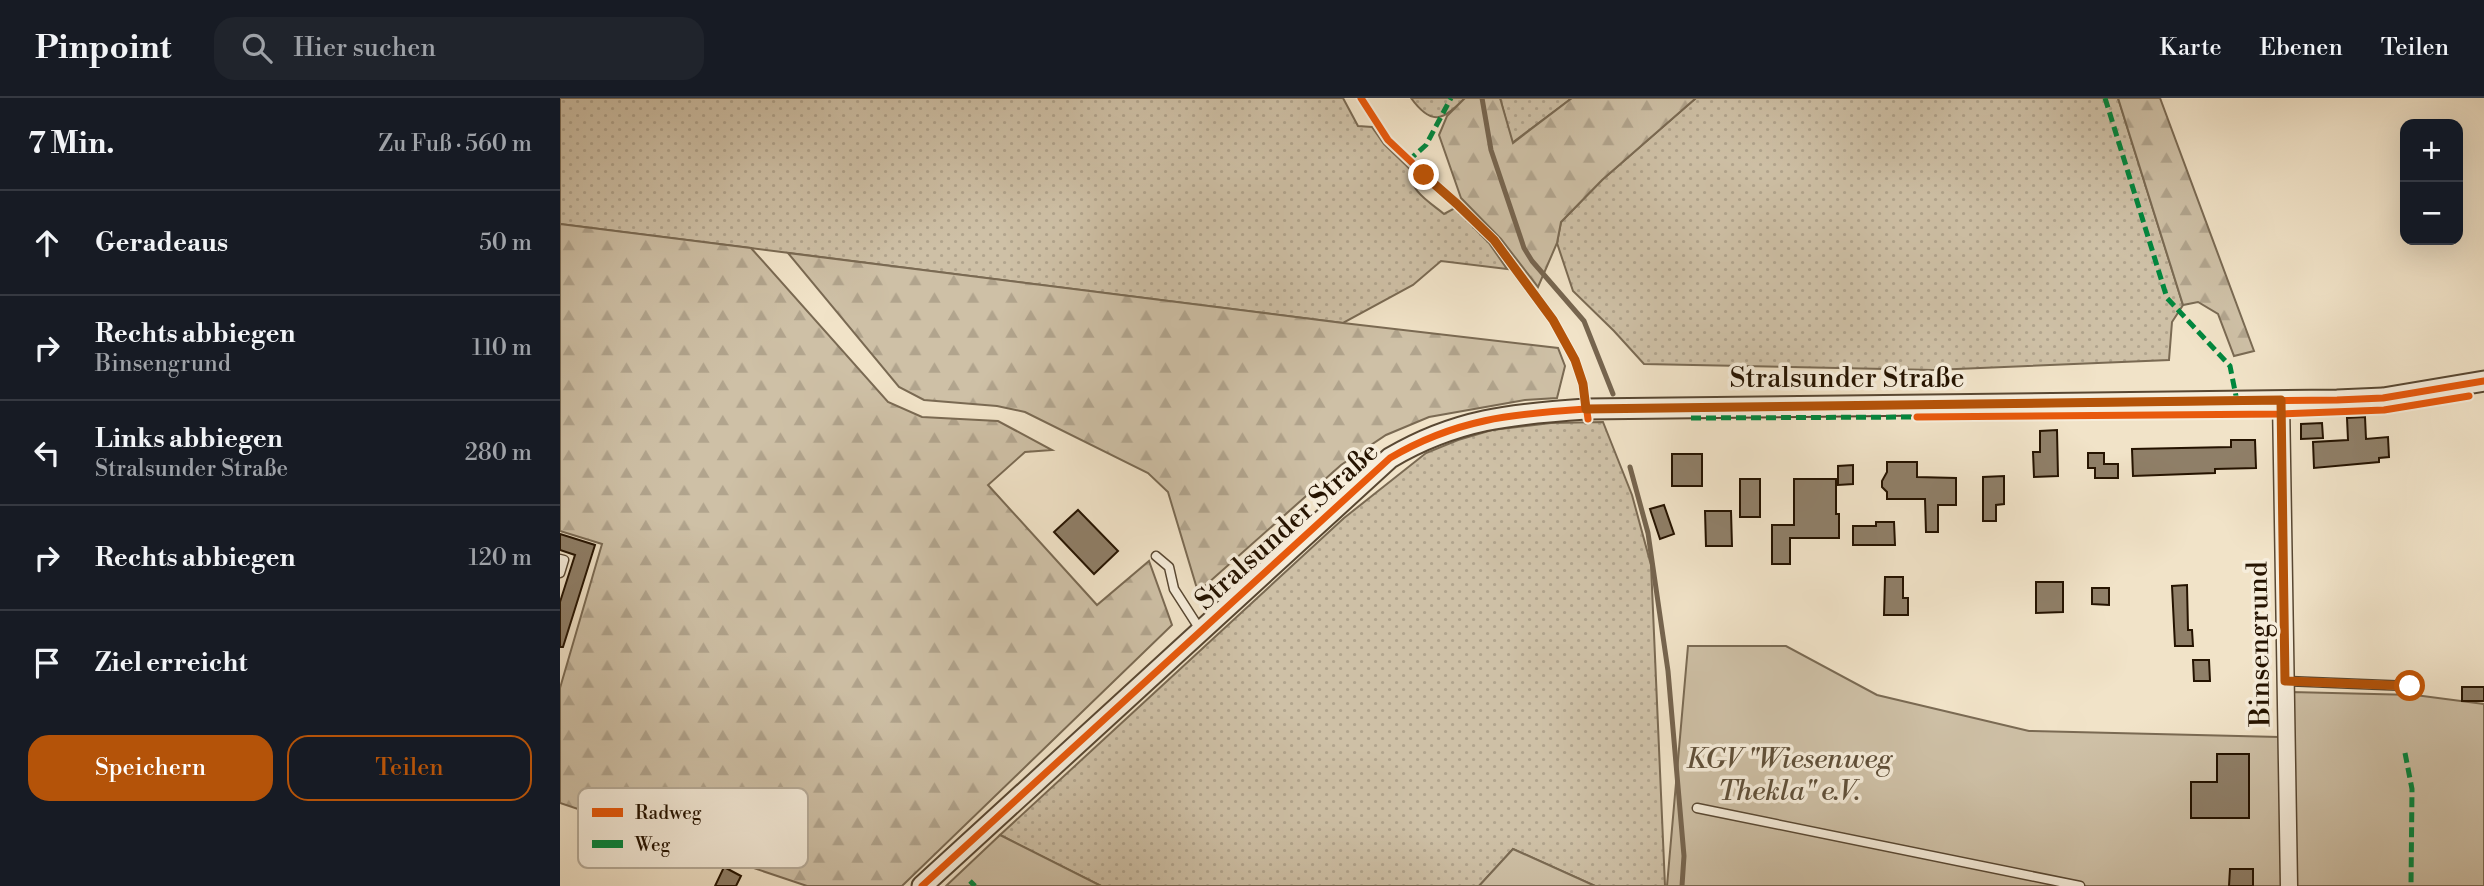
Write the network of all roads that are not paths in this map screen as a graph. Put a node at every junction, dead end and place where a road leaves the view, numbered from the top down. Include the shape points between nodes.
1 (2484, 381) edge
2 (2281, 400) junction
3 (1156, 556) dead end
4 (560, 559) edge
5 (560, 573) edge
6 (1201, 631) junction
7 (2285, 681) junction
8 (2410, 686) dead end
9 (1697, 808) dead end
10 (922, 886) edge
11 (2080, 886) edge
12 (2289, 886) edge

1 - 2 street, Stralsunder Straße via 2383,398
2 - 6 street, Stralsunder Straße via 1670,407 1534,413 1482,421 1429,436 1390,458
2 - 7 street, Binsengrund
3 - 6 lane via 1169,567 1174,589
4 - 5 lane via 564,560
6 - 10 street, Stralsunder Straße
7 - 8 lane
7 - 12 street, Binsengrund
9 - 11 lane

